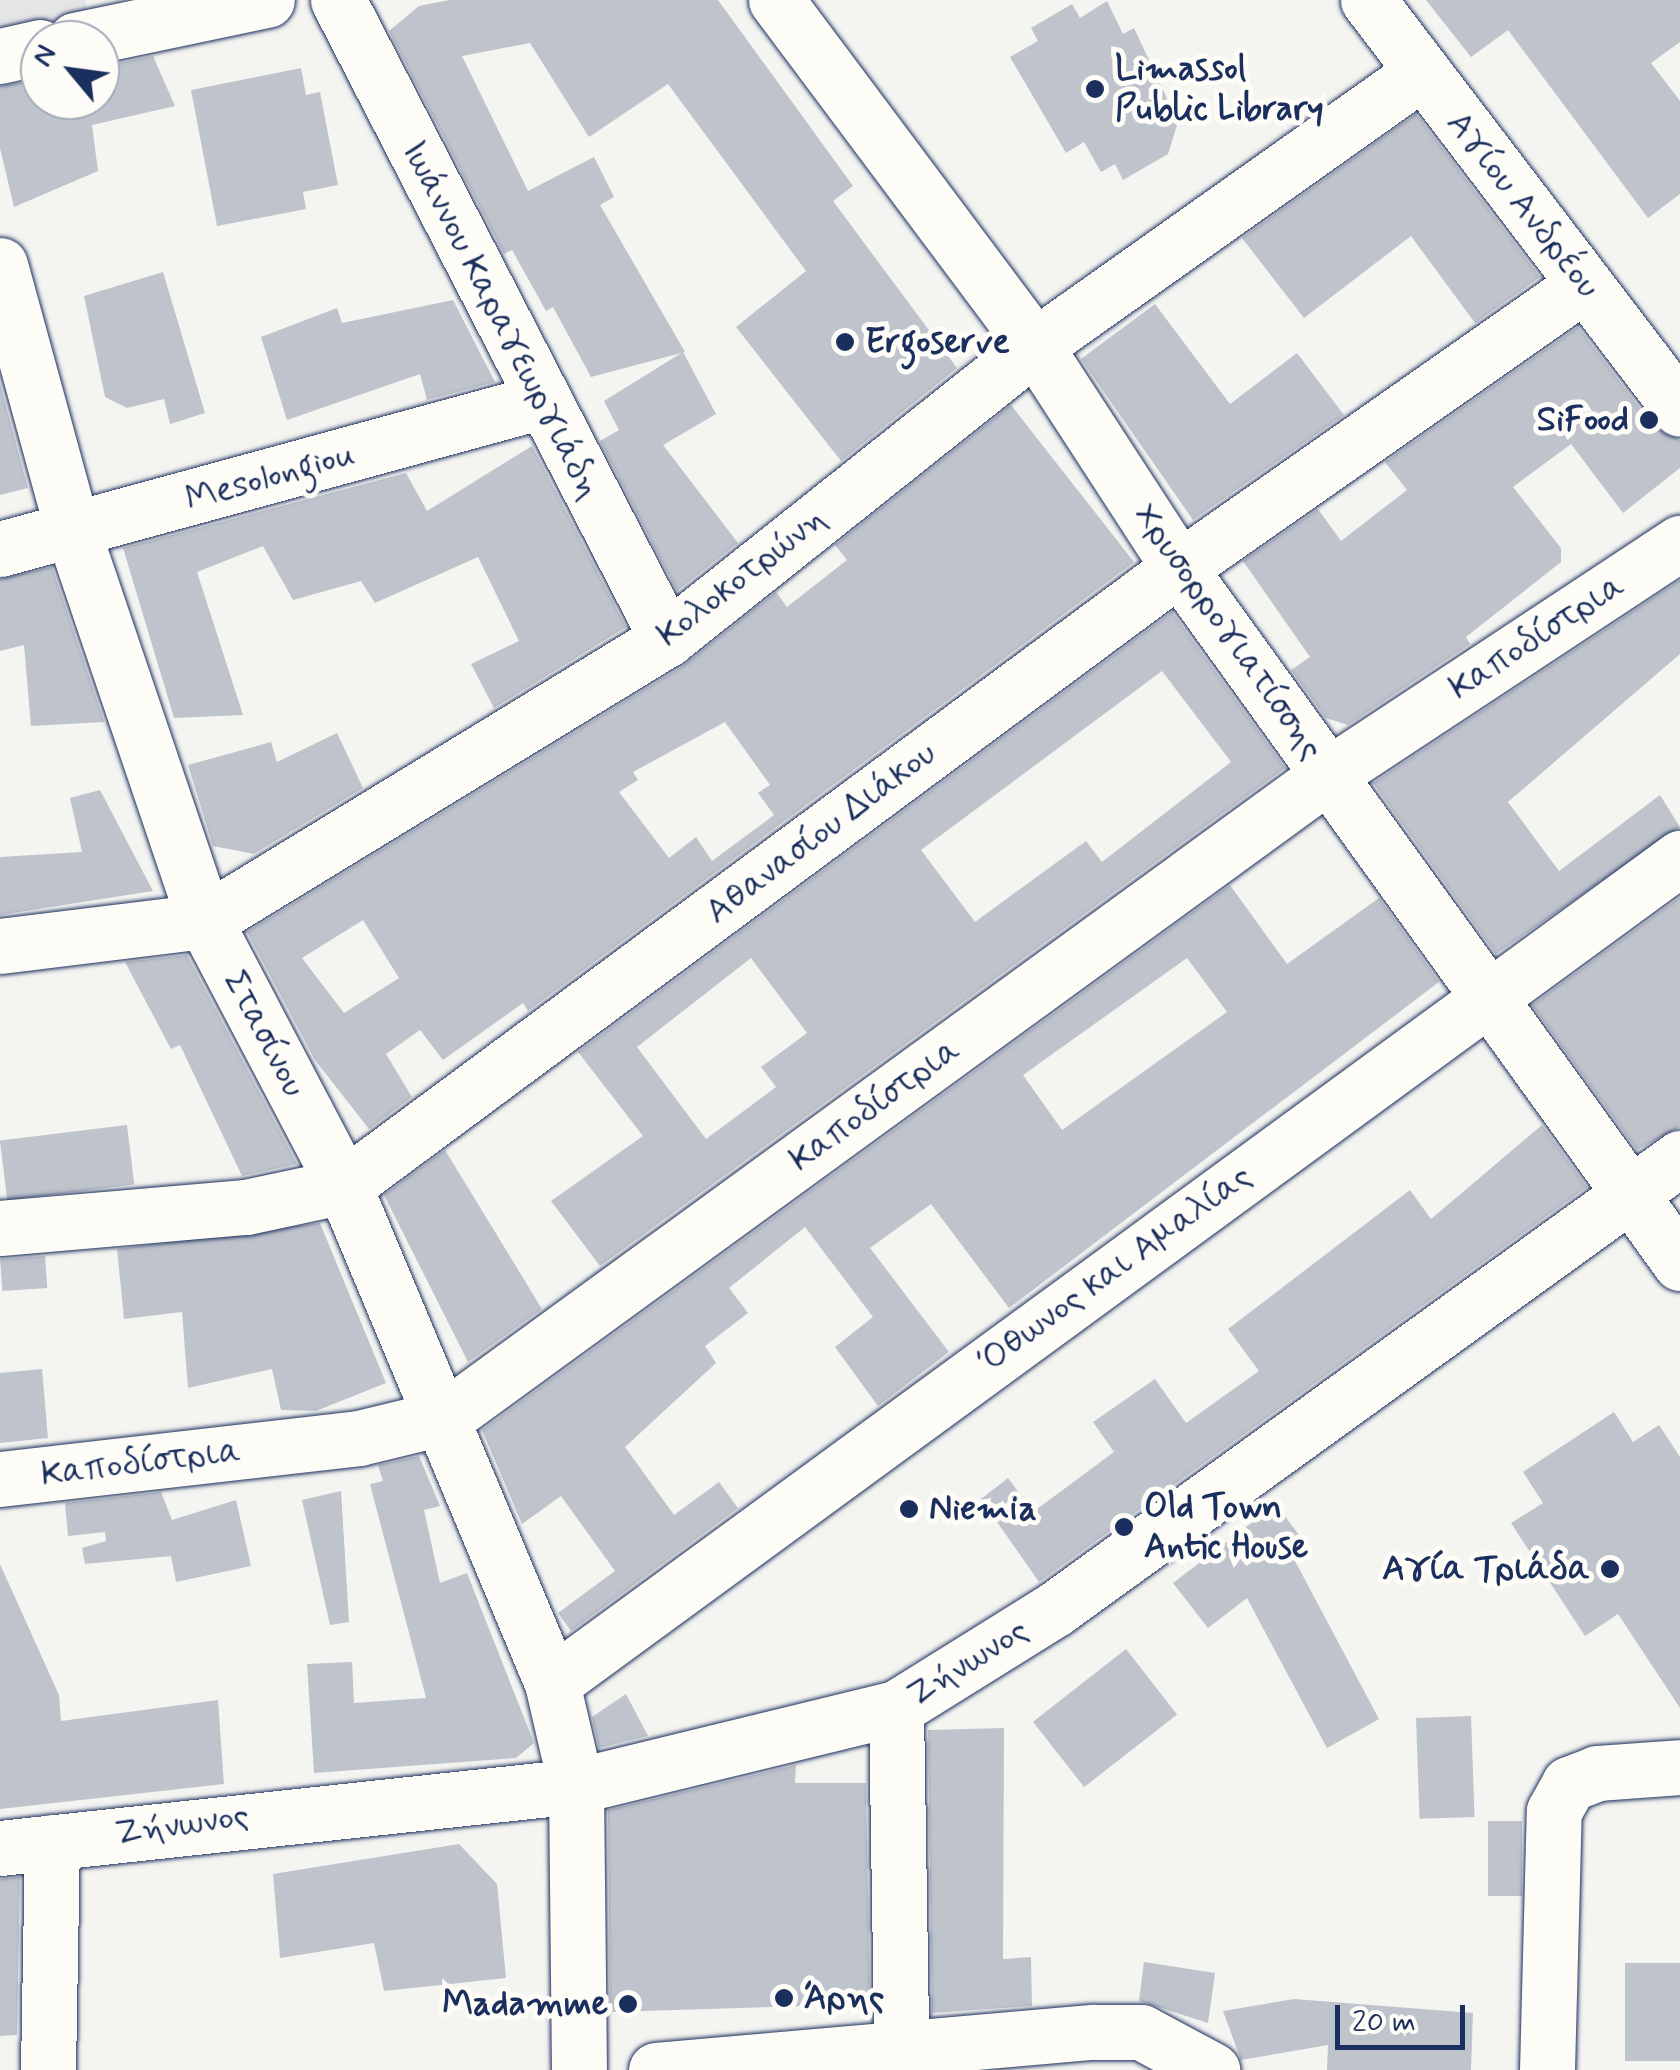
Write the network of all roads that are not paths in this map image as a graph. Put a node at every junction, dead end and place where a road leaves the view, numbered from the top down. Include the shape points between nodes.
1 (267, 0) edge
2 (338, 0) edge
3 (776, 0) edge
4 (1368, 0) edge
5 (120, 31) edge
6 (1420, 73) junction
7 (0, 265) edge
8 (1585, 284) junction
9 (1034, 346) junction
10 (540, 402) junction
11 (1680, 409) edge
12 (72, 532) junction
13 (1680, 543) edge
14 (0, 549) edge
15 (1179, 568) junction
16 (667, 638) junction
17 (1328, 775) junction
18 (1680, 858) edge
19 (205, 921) junction
20 (0, 946) edge
21 (1487, 996) junction
22 (1680, 1158) edge
23 (344, 1186) junction
24 (1629, 1193) junction
25 (0, 1228) edge
26 (1680, 1263) edge
27 (446, 1417) junction
28 (0, 1479) edge
29 (552, 1683) junction
30 (896, 1708) junction
31 (1680, 1767) edge
32 (576, 1786) junction
33 (26, 1845) edge
34 (902, 2059) edge
35 (48, 2070) edge
36 (579, 2070) edge
37 (656, 2070) edge
38 (1212, 2070) edge
39 (1547, 2070) edge

1 - 5 street
2 - 10 street, Ιωάννου Καραγεωργιάδη
3 - 9 street, Χρυσορρογιατίσσης
4 - 6 street, Αγίου Ανδρέου
6 - 8 street, Αγίου Ανδρέου
6 - 9 street, Κολοκοτρώνη
7 - 12 street, Στασίνου
8 - 11 street, Αγίου Ανδρέου
8 - 15 street, Αθανασίου Διάκου
9 - 15 street, Χρυσορρογιατίσσης
9 - 16 street, Κολοκοτρώνη
10 - 12 street, Mesolongiou
10 - 16 street, Ιωάννου Καραγεωργιάδη
12 - 14 street, Mesolongiou
12 - 19 street, Στασίνου
13 - 17 street, Καποδίστρια
15 - 17 street, Χρυσορρογιατίσσης
15 - 23 street, Αθανασίου Διάκου
16 - 19 street, Κολοκοτρώνη
17 - 21 street, Χρυσορρογιατίσσης
17 - 27 street, Καποδίστρια
18 - 21 street, Όθωνος και Αμαλίας
19 - 20 street, Κολοκοτρώνη
19 - 23 street, Στασίνου
21 - 24 street, Χρυσορρογιατίσσης
21 - 29 street, Όθωνος και Αμαλίας
22 - 24 street, Ζήνωνος
23 - 25 street, Αθανασίου Διάκου via 246,1207
23 - 27 street, Στασίνου
24 - 26 street, Χρυσορρογιατίσσης
24 - 30 street, Ζήνωνος via 1055,1609
27 - 28 street, Καποδίστρια via 359,1438
27 - 29 street, Στασίνου
29 - 32 street, Στασίνου
30 - 32 street, Ζήνωνος
30 - 34 street
31 - 39 street via 1569,1784 1554,1811
32 - 33 street, Ζήνωνος
32 - 36 street, Στασίνου
33 - 35 street
34 - 37 street
34 - 38 street via 1141,2032

